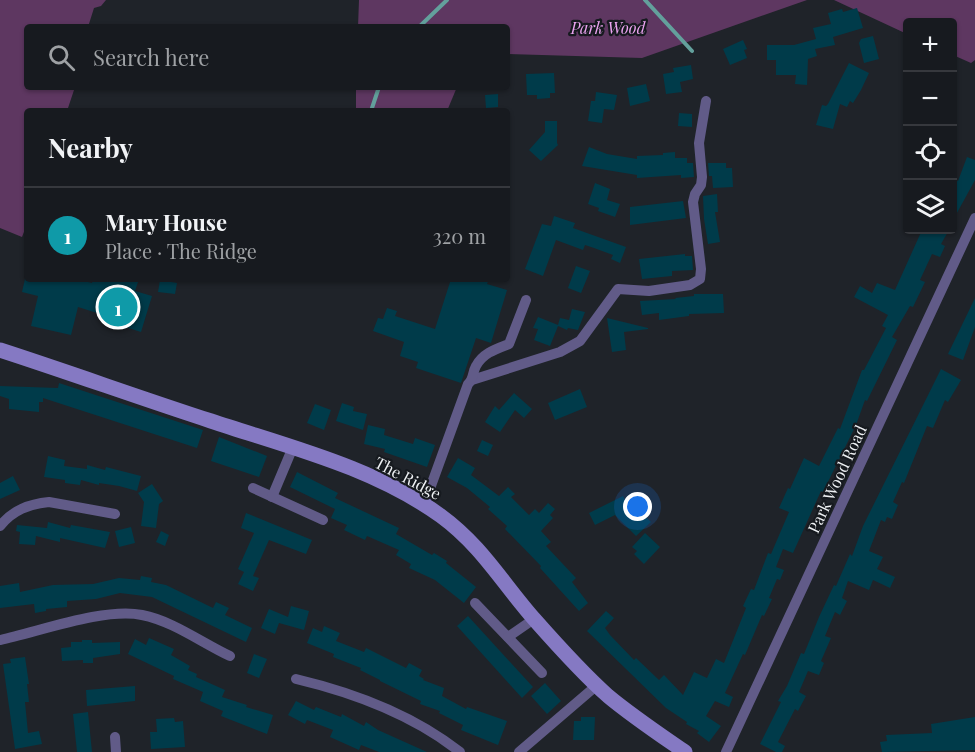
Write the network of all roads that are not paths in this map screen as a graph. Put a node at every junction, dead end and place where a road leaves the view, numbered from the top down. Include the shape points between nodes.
1 (706, 101) dead end
2 (975, 218) edge
3 (526, 300) dead end
4 (0, 350) edge
5 (472, 380) junction
6 (293, 447) junction
7 (253, 488) dead end
8 (272, 497) junction
9 (424, 505) junction
10 (115, 514) dead end
11 (322, 520) dead end
12 (0, 526) edge
13 (475, 603) dead end
14 (534, 619) junction
15 (508, 637) junction
16 (0, 640) edge
17 (230, 656) dead end
18 (542, 673) dead end
19 (296, 680) dead end
20 (597, 686) junction
21 (115, 737) dead end
22 (117, 752) edge
23 (460, 752) edge
24 (519, 752) edge
25 (685, 752) edge
26 (726, 752) edge

1 - 5 street via 699,143 701,185 693,202 700,279 690,285 649,291 618,289 580,341 560,352
2 - 26 street, Park Wood Road
3 - 5 street via 509,344 490,351 476,364
4 - 6 main road, The Ridge
5 - 9 street
6 - 8 street
6 - 9 main road, The Ridge via 385,482
7 - 8 street
8 - 11 street
9 - 14 main road, The Ridge via 464,536
10 - 12 street via 61,503 38,503 15,511
13 - 15 street
14 - 15 street
14 - 20 main road, The Ridge
15 - 18 street
16 - 17 street via 121,613 159,621
19 - 23 street via 392,710 419,723
20 - 24 street
20 - 25 main road, The Ridge
21 - 22 street

